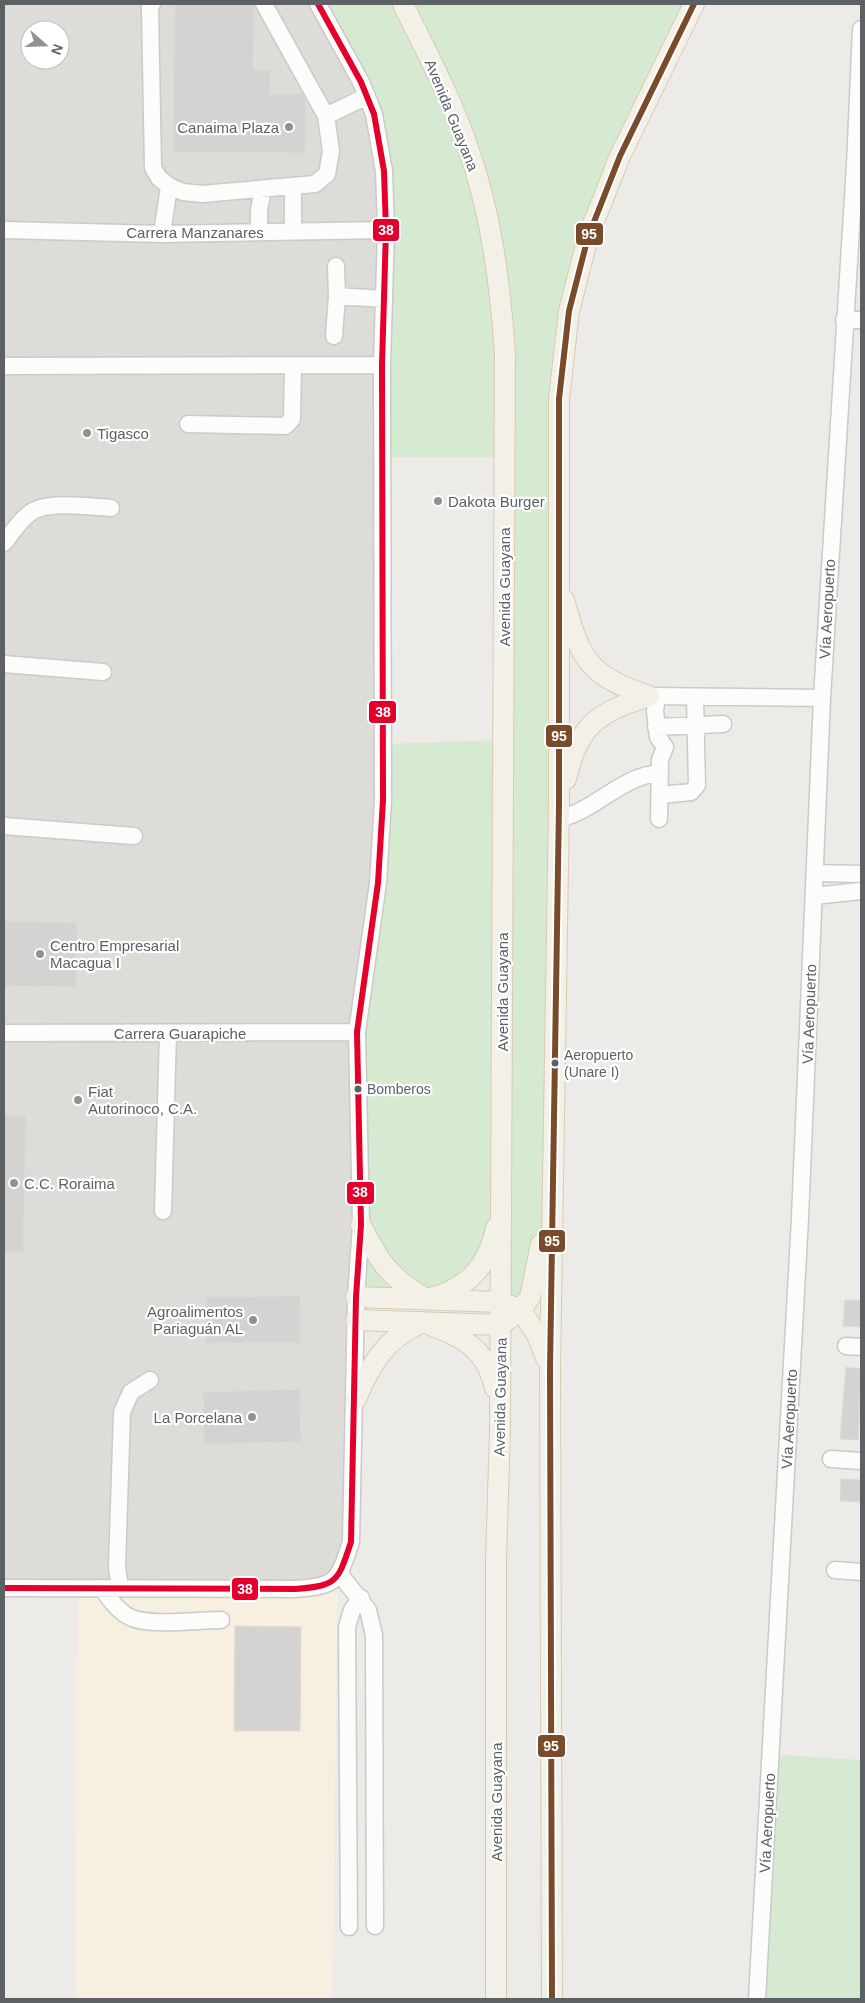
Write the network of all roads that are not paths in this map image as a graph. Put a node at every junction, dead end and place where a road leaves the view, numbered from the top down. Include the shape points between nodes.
1 (152, 4) edge
2 (264, 4) edge
3 (318, 4) edge
4 (403, 4) edge
5 (694, 4) edge
6 (861, 29) edge
7 (367, 96) junction
8 (326, 116) junction
9 (169, 186) junction
10 (293, 186) junction
11 (263, 189) junction
12 (4, 230) edge
13 (386, 230) junction
14 (293, 231) junction
15 (259, 232) junction
16 (162, 234) junction
17 (336, 266) dead end
18 (337, 296) junction
19 (384, 299) junction
20 (844, 320) junction
21 (861, 320) edge
22 (334, 336) dead end
23 (294, 365) junction
24 (382, 365) junction
25 (4, 366) edge
26 (188, 424) dead end
27 (111, 508) dead end
28 (4, 543) edge
29 (557, 576) junction
30 (4, 664) edge
31 (103, 672) dead end
32 (653, 697) junction
33 (695, 698) junction
34 (822, 698) junction
35 (695, 724) junction
36 (723, 724) dead end
37 (657, 732) junction
38 (660, 767) junction
39 (660, 795) junction
40 (559, 812) junction
41 (659, 819) dead end
42 (4, 826) edge
43 (134, 836) dead end
44 (814, 873) junction
45 (861, 874) edge
46 (861, 891) edge
47 (814, 896) junction
48 (357, 1032) junction
49 (4, 1033) edge
50 (168, 1033) junction
51 (552, 1166) junction
52 (501, 1202) junction
53 (163, 1211) dead end
54 (361, 1225) junction
55 (356, 1297) junction
56 (426, 1299) junction
57 (501, 1302) junction
58 (521, 1310) junction
59 (356, 1320) junction
60 (423, 1322) junction
61 (501, 1325) junction
62 (550, 1369) junction
63 (150, 1380) dead end
64 (356, 1399) junction
65 (500, 1430) junction
66 (832, 1458) dead end
67 (861, 1461) edge
68 (834, 1570) dead end
69 (861, 1572) edge
70 (339, 1575) junction
71 (4, 1588) edge
72 (102, 1588) junction
73 (120, 1588) junction
74 (361, 1598) junction
75 (221, 1620) dead end
76 (375, 1850) junction
77 (348, 1851) junction
78 (375, 1926) dead end
79 (348, 1927) dead end
80 (496, 1999) edge
81 (552, 1999) edge
82 (757, 1999) edge

1 - 9 street via 153,168
2 - 8 street
3 - 7 street
4 - 52 main road, Avenida Guayana via 466,142 488,219 499,274 505,354
5 - 29 main road via 610,179 577,275 564,347 559,399
6 - 20 street, Vía Aeropuerto
7 - 8 street
7 - 13 street via 380,139
8 - 10 street via 331,151 326,174 315,184
9 - 11 street via 183,192 202,194
9 - 16 street
10 - 11 street
10 - 14 street
11 - 15 street
12 - 16 street, Carrera Manzanares
13 - 14 street, Carrera Manzanares
13 - 19 street
14 - 15 street, Carrera Manzanares
15 - 16 street, Carrera Manzanares
17 - 18 street
18 - 19 street
18 - 22 street
19 - 24 street
20 - 21 street
20 - 34 street, Vía Aeropuerto
23 - 24 street
23 - 25 street
23 - 26 street via 292,419 284,426
24 - 48 street via 382,843
27 - 28 street via 67,505 34,510 18,523
29 - 32 main road via 572,630 586,658 606,678 623,688
29 - 40 main road
30 - 31 street
32 - 33 street
32 - 37 street
32 - 40 main road via 611,709 581,736 571,756
33 - 34 street
33 - 35 street
34 - 44 street, Vía Aeropuerto
35 - 36 street
35 - 37 street
35 - 39 street via 695,790
37 - 38 street via 653,750
38 - 39 street
38 - 40 street via 632,779 578,813
39 - 41 street
40 - 51 main road
42 - 43 street
44 - 45 street
44 - 47 street, Vía Aeropuerto
46 - 47 street
47 - 82 street, Vía Aeropuerto via 800,1228
48 - 50 street, Carrera Guarapiche
48 - 54 street
49 - 50 street, Carrera Guarapiche
50 - 53 street
51 - 58 main road via 535,1281
51 - 62 main road
52 - 56 main road via 490,1249 482,1264 460,1288
52 - 57 main road, Avenida Guayana
54 - 55 street
54 - 56 main road via 376,1255 388,1270 403,1286
55 - 56 main road
55 - 59 street
56 - 57 main road
57 - 58 main road
57 - 61 main road, Avenida Guayana
58 - 61 main road
58 - 62 main road via 538,1335
59 - 60 main road
59 - 64 street
60 - 61 main road
60 - 64 main road via 404,1330 384,1349 367,1372
60 - 65 main road via 456,1334 472,1344 484,1358 495,1388
61 - 65 main road, Avenida Guayana
62 - 81 main road
63 - 73 street via 131,1392 122,1412 117,1567
64 - 70 street via 351,1542
65 - 80 main road, Avenida Guayana via 496,1560
66 - 67 street
68 - 69 street
70 - 73 street via 323,1587 296,1589
70 - 74 street
71 - 72 street
72 - 73 street
72 - 75 street via 112,1603 131,1618 147,1621
74 - 76 street via 371,1618 374,1635
74 - 77 street via 352,1610 347,1627
76 - 77 street
76 - 78 street
77 - 79 street

